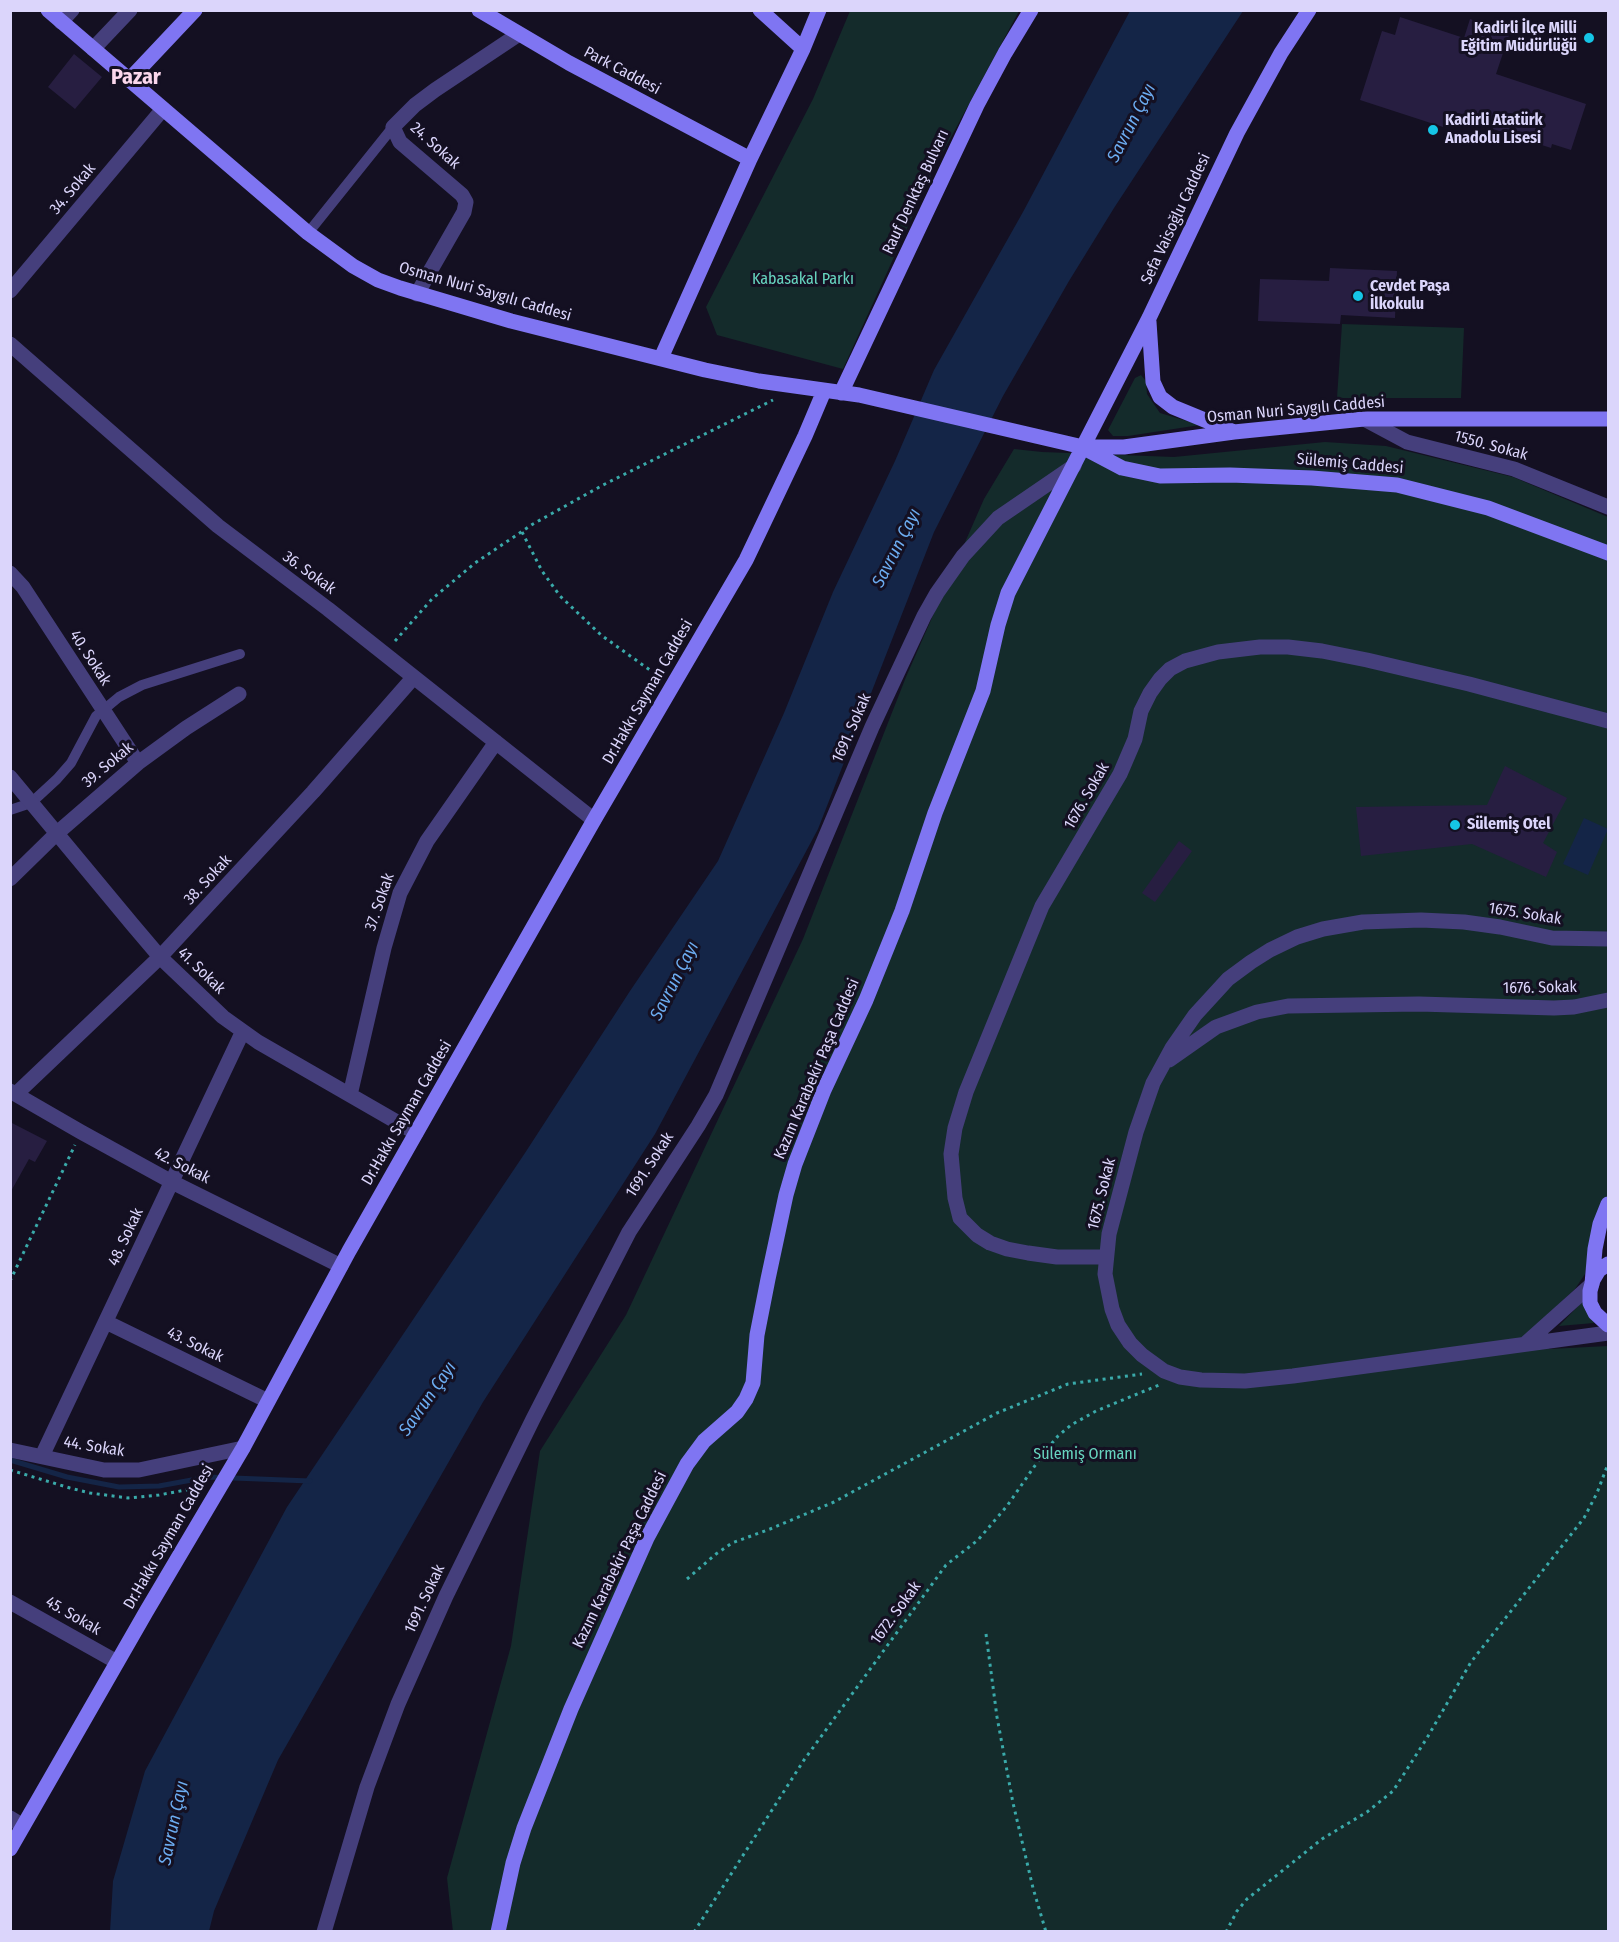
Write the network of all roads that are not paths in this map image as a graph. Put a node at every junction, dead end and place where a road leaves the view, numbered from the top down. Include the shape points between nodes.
1 (48, 10) edge
2 (72, 10) edge
3 (130, 10) edge
4 (195, 10) edge
5 (479, 10) edge
6 (760, 10) edge
7 (819, 10) edge
8 (1031, 10) edge
9 (1309, 10) edge
10 (61, 22) junction
11 (519, 34) junction
12 (93, 49) junction
13 (803, 49) junction
14 (129, 80) junction
15 (163, 109) junction
16 (393, 127) junction
17 (750, 159) junction
18 (308, 233) junction
19 (10, 291) edge
20 (417, 294) junction
21 (1149, 318) junction
22 (10, 344) edge
23 (660, 358) junction
24 (824, 391) junction
25 (841, 393) junction
26 (1364, 419) junction
27 (1608, 420) edge
28 (1234, 432) junction
29 (1083, 447) junction
30 (1074, 466) junction
31 (1608, 507) edge
32 (1608, 553) edge
33 (10, 573) edge
34 (240, 654) dead end
35 (413, 678) junction
36 (239, 694) dead end
37 (102, 710) junction
38 (1608, 721) edge
39 (496, 742) junction
40 (138, 763) junction
41 (10, 777) edge
42 (32, 803) junction
43 (10, 810) edge
44 (594, 820) junction
45 (56, 834) junction
46 (10, 879) edge
47 (1608, 939) edge
48 (160, 957) junction
49 (1608, 1000) edge
50 (242, 1033) junction
51 (1162, 1065) junction
52 (13, 1093) edge
53 (350, 1095) junction
54 (416, 1133) junction
55 (172, 1182) junction
56 (1608, 1203) edge
57 (1106, 1257) junction
58 (1608, 1264) edge
59 (341, 1266) junction
60 (1592, 1284) junction
61 (106, 1322) junction
62 (1608, 1325) edge
63 (1608, 1333) edge
64 (1526, 1343) junction
65 (268, 1401) junction
66 (243, 1448) junction
67 (10, 1450) edge
68 (42, 1456) junction
69 (10, 1602) edge
70 (117, 1662) junction
71 (17, 1822) edge
72 (10, 1849) edge
73 (324, 1932) edge
74 (498, 1932) edge

1 - 10 street, Osman Nuri Saygılı Caddesi
2 - 10 street
3 - 12 street
4 - 14 street
5 - 11 street, Park Caddesi
6 - 13 street
7 - 13 street
8 - 25 street, Rauf Denktaş Bulvarı via 977,105
9 - 21 street, Sefa Vaisoğlu Caddesi via 1237,133
10 - 12 street, Osman Nuri Saygılı Caddesi
11 - 16 street, 24. Sokak via 435,90
11 - 17 street, Park Caddesi
12 - 14 street, Osman Nuri Saygılı Caddesi
13 - 17 street
14 - 15 street, Osman Nuri Saygılı Caddesi
15 - 18 street, Osman Nuri Saygılı Caddesi
15 - 19 street, 34. Sokak
16 - 18 lane
16 - 20 street, 24. Sokak via 399,142 466,202
17 - 23 street
18 - 20 street, Osman Nuri Saygılı Caddesi via 378,280
20 - 23 street, Osman Nuri Saygılı Caddesi
21 - 28 street via 1153,382 1160,397 1173,407
21 - 29 street, Sefa Vaisoğlu Caddesi
22 - 35 street, 36. Sokak via 218,526
23 - 24 street, Osman Nuri Saygılı Caddesi
24 - 25 street, Osman Nuri Saygılı Caddesi
24 - 44 street, Dr.Hakkı Sayman Caddesi via 746,560
25 - 29 street, Osman Nuri Saygılı Caddesi
26 - 27 street, Osman Nuri Saygılı Caddesi
26 - 28 street, Osman Nuri Saygılı Caddesi
26 - 31 street, 1550. Sokak via 1407,442 1506,466
28 - 29 street, Osman Nuri Saygılı Caddesi via 1133,446
29 - 30 street, Kazım Karabekir Paşa Caddesi
29 - 32 street, Sülemiş Caddesi via 1122,468 1160,476 1312,478 1397,485 1488,508
30 - 73 street, 1691. Sokak via 998,519 963,556 924,616 872,727 716,1095 629,1232 446,1596 398,1704 367,1787
30 - 74 street, Kazım Karabekir Paşa Caddesi via 1008,592 983,691 902,911 795,1164 768,1278 753,1383 736,1412 704,1441 687,1464 647,1538 571,1709 524,1828
33 - 37 street, 40. Sokak
34 - 37 lane via 142,685
35 - 39 street, 36. Sokak
35 - 48 street, 38. Sokak
36 - 40 street, 39. Sokak
37 - 40 street, 40. Sokak
37 - 42 lane via 71,763
38 - 57 street, 1676. Sokak via 1322,651 1260,647 1218,652 1170,669 1150,693 1120,774 1042,906 966,1092 951,1154 960,1218 977,1235 990,1243 1028,1253
39 - 44 street, 36. Sokak
39 - 53 street, 37. Sokak via 427,841 400,893
40 - 45 street, 39. Sokak
41 - 42 street, 41. Sokak
42 - 43 lane
42 - 45 street, 41. Sokak
44 - 54 street, Dr.Hakkı Sayman Caddesi
45 - 46 street, 39. Sokak
45 - 48 street, 41. Sokak
47 - 51 street, 1675. Sokak via 1552,938 1488,925 1421,920 1363,922 1323,929 1270,950 1228,979 1195,1015
48 - 50 street, 41. Sokak
48 - 52 street, 38. Sokak
49 - 51 street, 1676. Sokak via 1554,1008 1288,1006 1216,1027
50 - 53 street, 41. Sokak
50 - 55 street, 48. Sokak
51 - 57 street, 1675. Sokak via 1136,1132
52 - 55 street, 42. Sokak
53 - 54 street, 41. Sokak
54 - 59 street, Dr.Hakkı Sayman Caddesi
55 - 59 street, 42. Sokak
55 - 61 street, 48. Sokak
56 - 60 street via 1594,1249
57 - 64 street, 1675. Sokak via 1108,1293 1118,1325 1142,1355 1180,1377 1221,1382 1255,1380
58 - 60 street via 1599,1270
59 - 65 street, Dr.Hakkı Sayman Caddesi
60 - 62 street via 1590,1303
60 - 64 street
61 - 65 street, 43. Sokak
61 - 68 street, 48. Sokak
63 - 64 street, 1675. Sokak
65 - 66 street, Dr.Hakkı Sayman Caddesi
66 - 68 street, 44. Sokak via 139,1470 104,1470
66 - 70 street, Dr.Hakkı Sayman Caddesi
67 - 68 street, 44. Sokak
69 - 70 street, 45. Sokak
70 - 71 street, Dr.Hakkı Sayman Caddesi
71 - 72 street, Dr.Hakkı Sayman Caddesi

